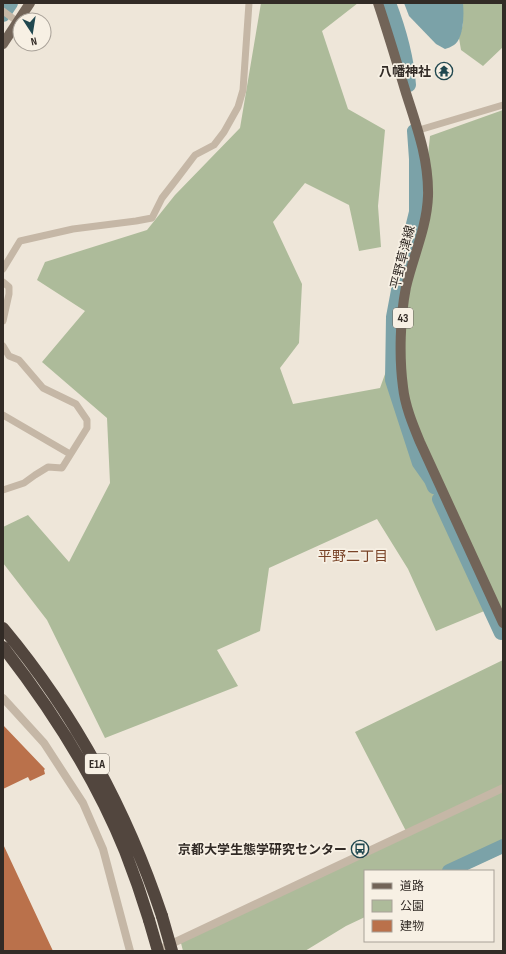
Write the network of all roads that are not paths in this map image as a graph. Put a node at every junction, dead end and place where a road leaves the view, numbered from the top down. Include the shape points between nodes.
1 (30, 3) edge
2 (249, 3) edge
3 (378, 3) edge
4 (3, 11) edge
5 (23, 12) edge
6 (12, 17) edge
7 (12, 27) edge
8 (3, 44) edge
9 (503, 105) edge
10 (419, 130) junction
11 (3, 269) edge
12 (3, 282) edge
13 (3, 320) edge
14 (3, 346) edge
15 (3, 415) edge
16 (70, 454) junction
17 (3, 490) edge
18 (503, 623) edge
19 (3, 628) edge
20 (3, 647) edge
21 (3, 698) edge
22 (503, 788) edge
23 (130, 951) edge
24 (157, 951) edge
25 (172, 951) edge

1 - 5 main road
2 - 11 street via 243,90 238,107 214,145 195,156 162,198 152,218 73,229 20,241
3 - 10 main road, 平野草津線 / 43
4 - 6 street
7 - 8 main road
9 - 10 street
10 - 18 main road, 平野草津線 / 43 via 426,160 428,196 419,243 406,288 402,327 403,388 410,418 420,442
12 - 13 street via 9,287 9,294
14 - 16 street via 9,356 19,360 43,388 76,404 87,420 87,428
15 - 16 street
16 - 17 street via 62,468 48,467 24,484
19 - 25 highway, E1A, bridge via 65,711 123,815 152,885
20 - 24 highway, E1A, bridge via 51,712 93,784 125,851 150,920
21 - 23 street via 44,743 83,803 103,849
22 - 24 street

